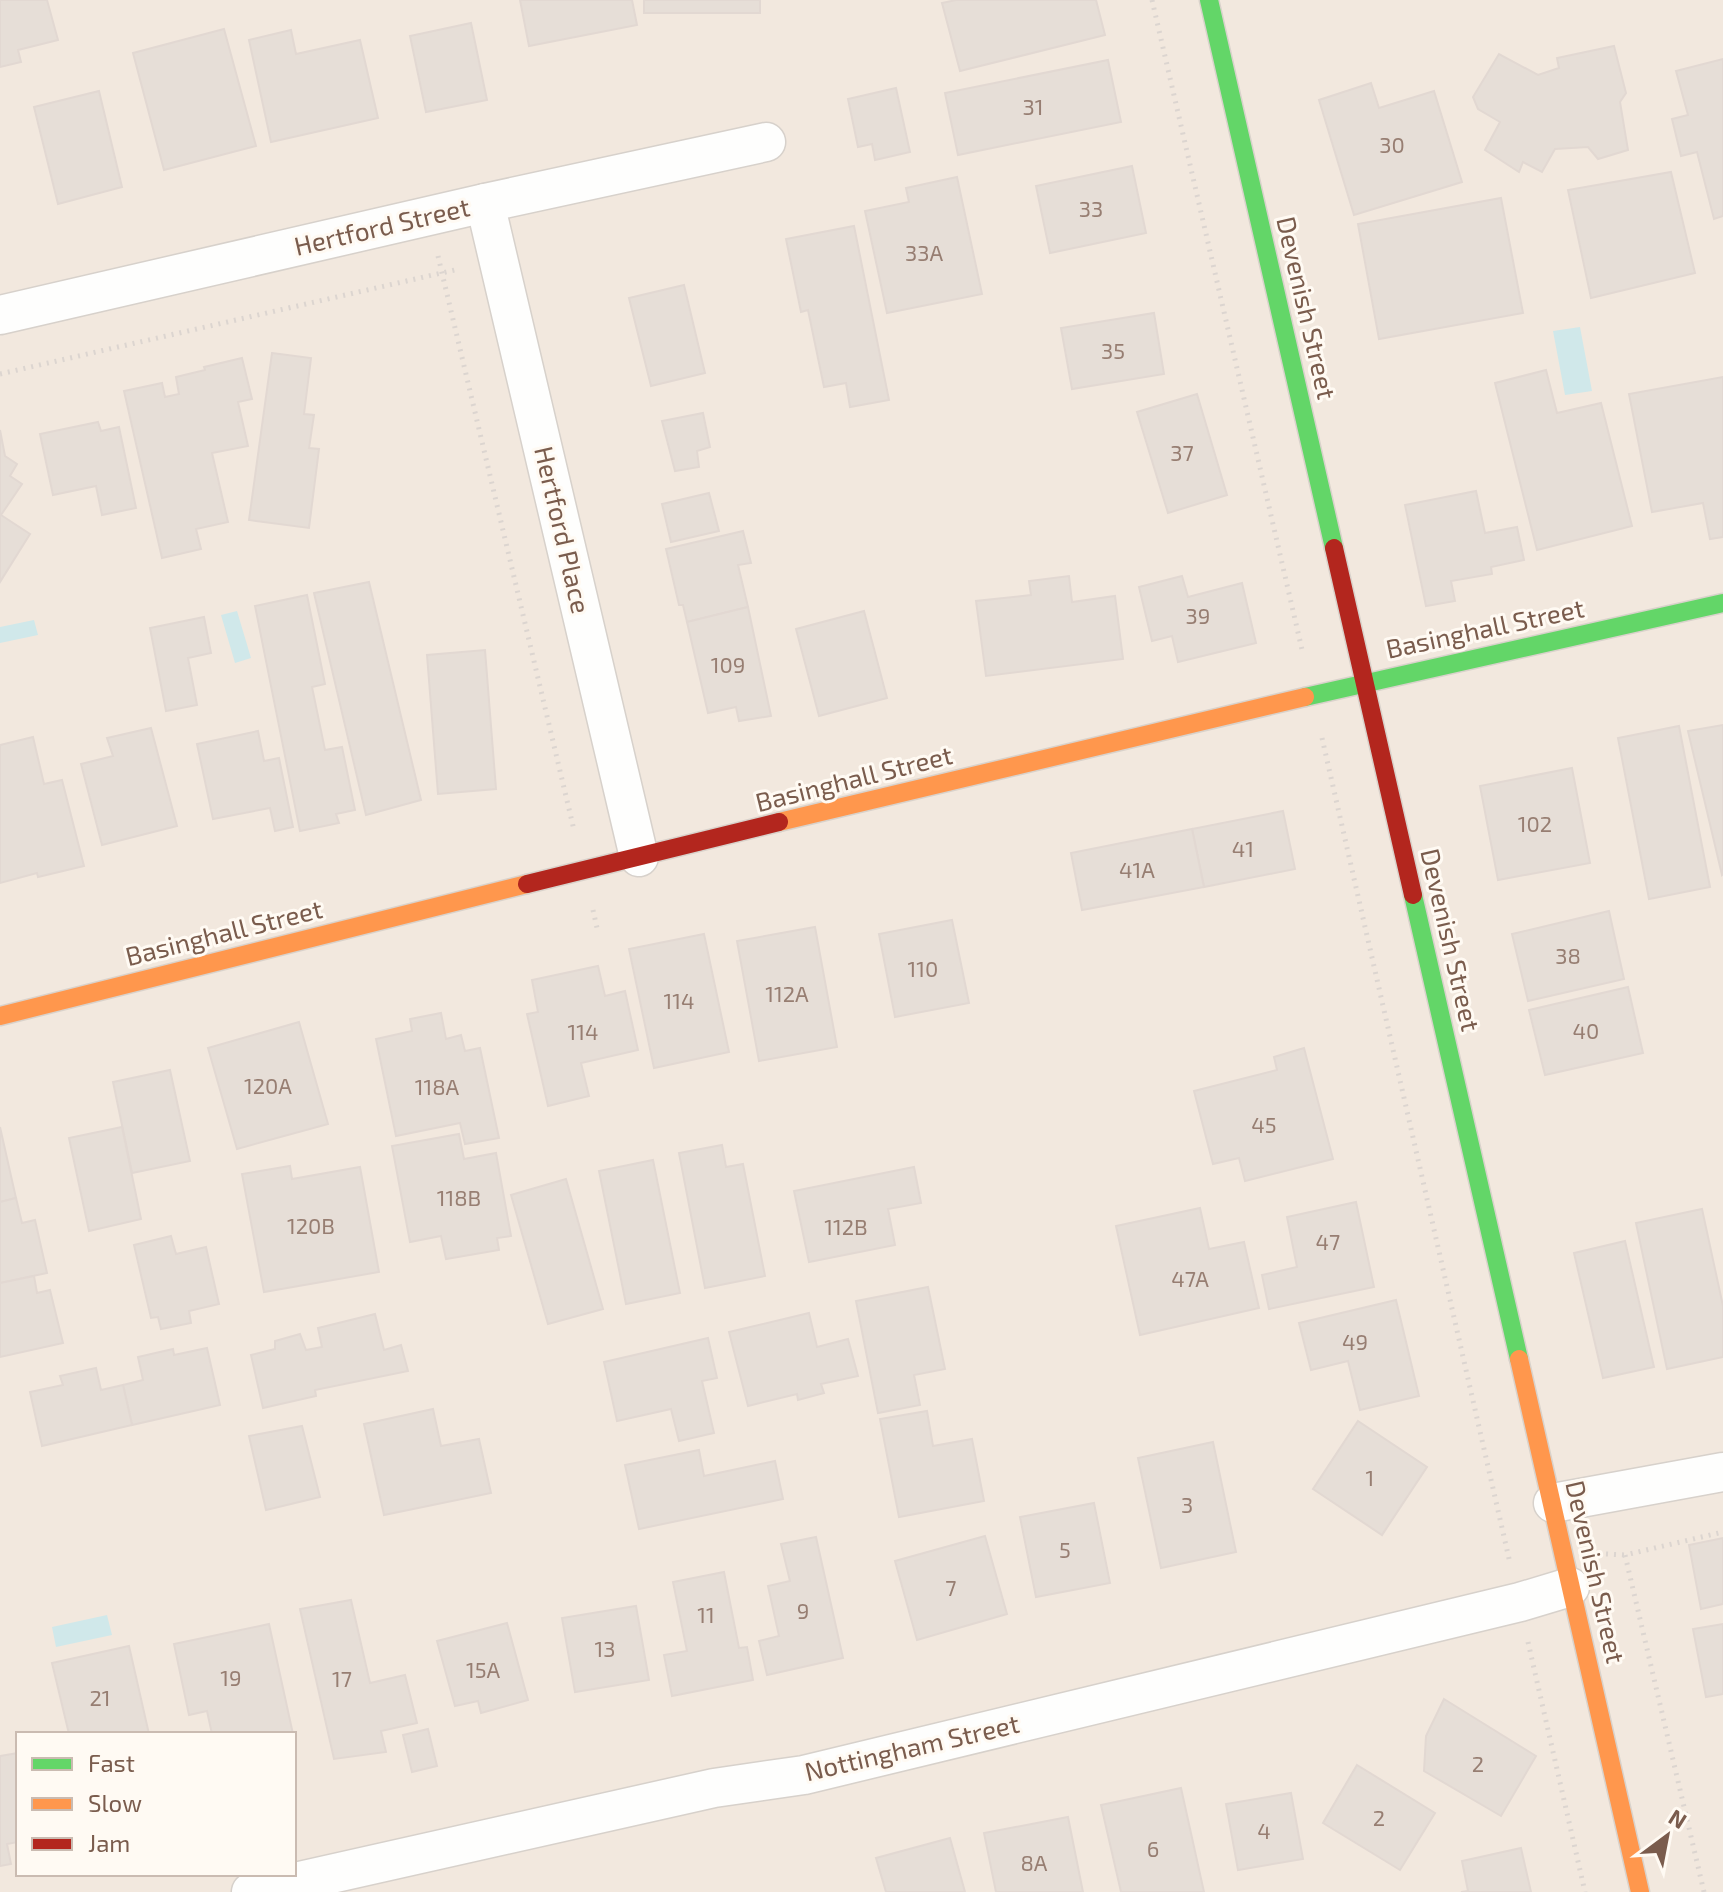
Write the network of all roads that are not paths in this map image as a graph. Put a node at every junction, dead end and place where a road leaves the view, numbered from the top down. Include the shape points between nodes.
1 (1209, 0) edge
2 (766, 142) dead end
3 (485, 203) junction
4 (0, 315) edge
5 (1723, 603) edge
6 (1365, 682) junction
7 (639, 857) junction
8 (0, 1016) edge
9 (1723, 1472) edge
10 (1553, 1503) junction
11 (1570, 1587) junction
12 (251, 1892) edge
13 (1640, 1892) edge

1 - 6 street, Devenish Street
2 - 3 street, Hertford Street
3 - 4 street, Hertford Street
3 - 7 street, Hertford Place
5 - 6 street, Basinghall Street
6 - 7 street, Basinghall Street
6 - 10 street, Devenish Street
7 - 8 street, Basinghall Street
9 - 10 street
10 - 11 street, Devenish Street
11 - 12 street, Nottingham Street via 804,1775 714,1788
11 - 13 street, Devenish Street

